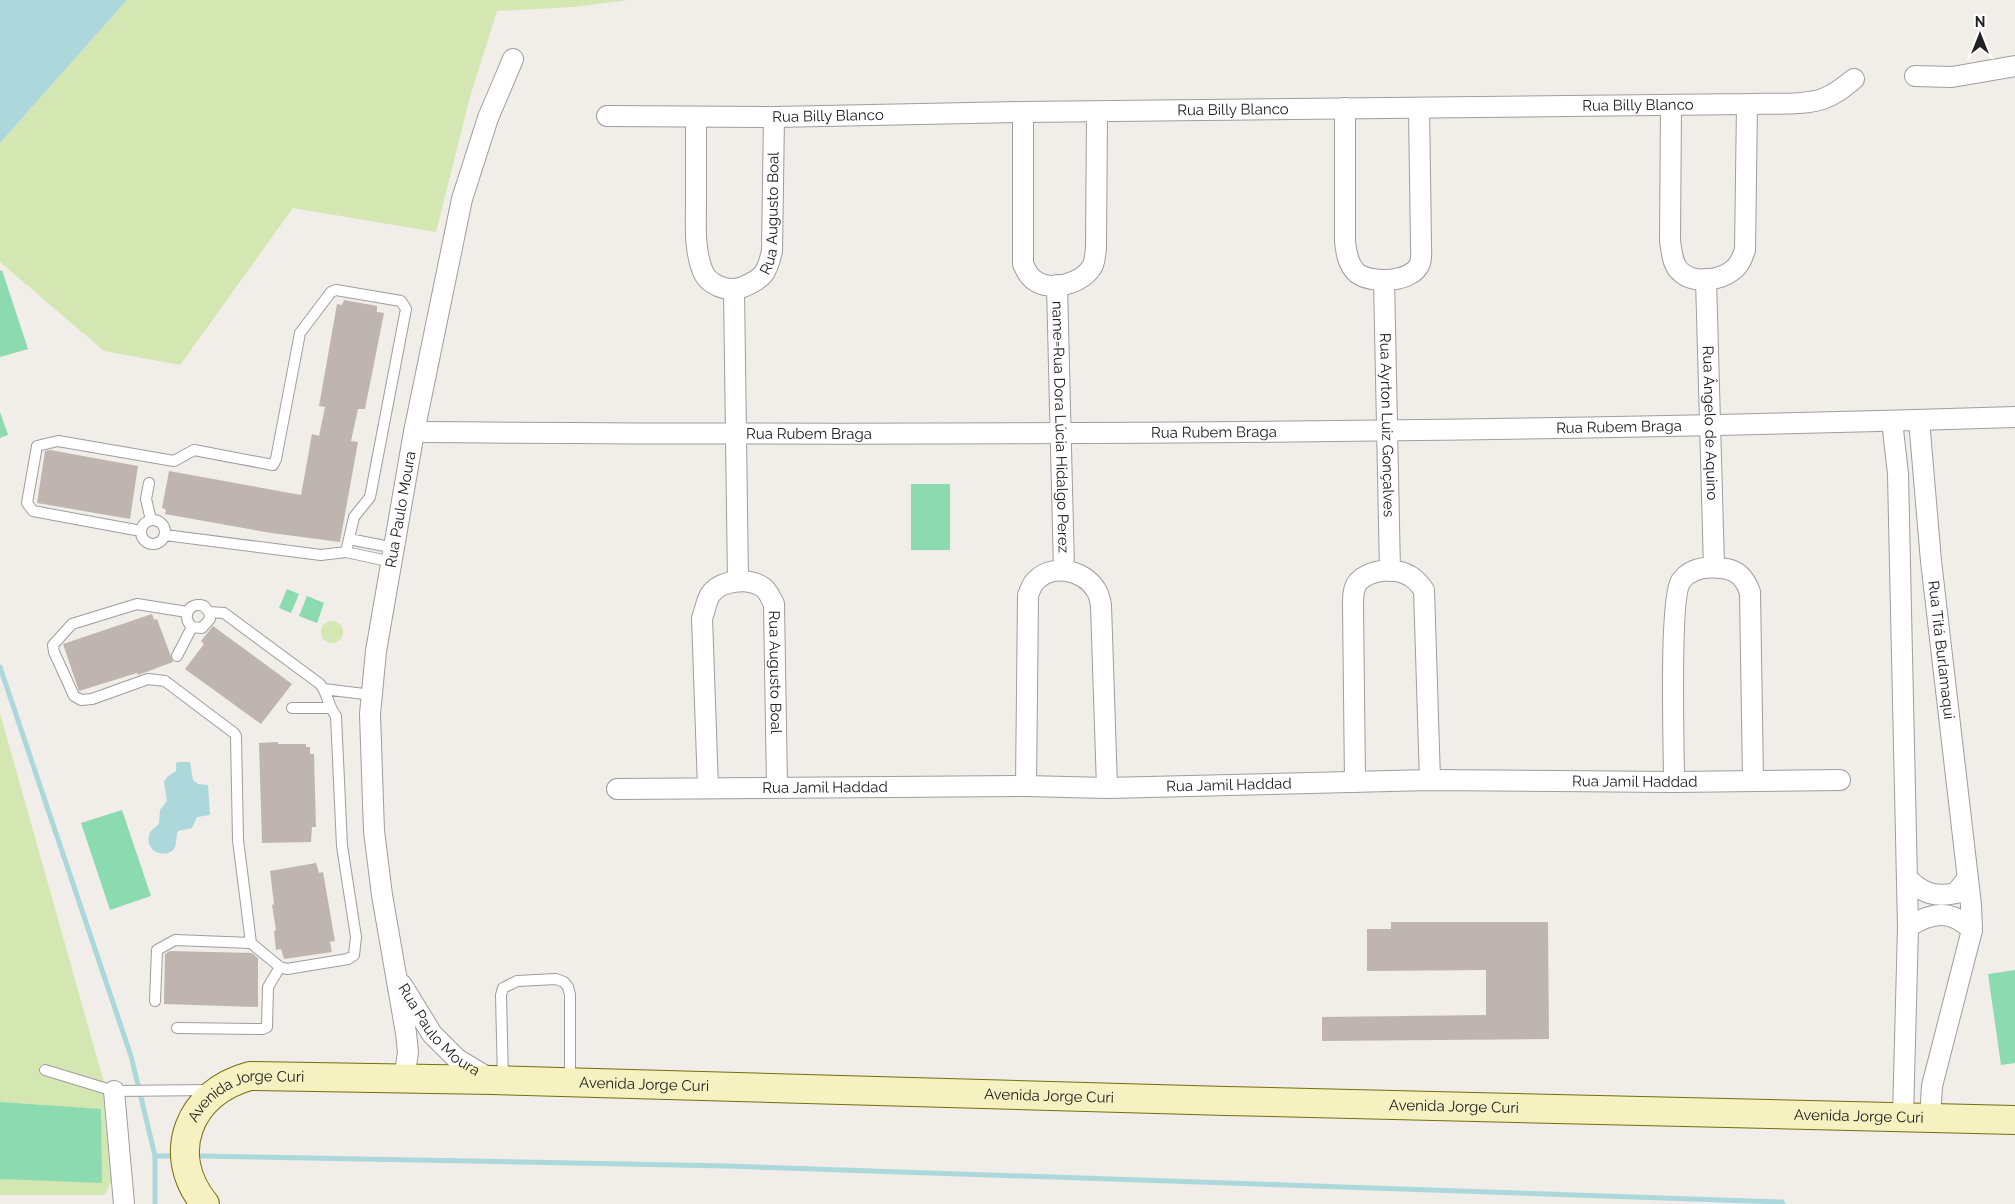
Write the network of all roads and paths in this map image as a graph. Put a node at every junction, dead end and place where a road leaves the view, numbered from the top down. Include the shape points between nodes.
1 (514, 59) dead end
2 (2015, 66) edge
3 (1914, 76) dead end
4 (1854, 79) dead end
5 (1747, 104) junction
6 (1671, 105) junction
7 (1345, 108) junction
8 (1419, 108) junction
9 (1023, 112) junction
10 (1097, 112) junction
11 (607, 116) dead end
12 (696, 117) junction
13 (774, 117) junction
14 (1706, 279) junction
15 (1384, 280) junction
16 (1057, 286) junction
17 (734, 290) junction
18 (2015, 417) edge
19 (1919, 420) junction
20 (1892, 421) junction
21 (1710, 424) junction
22 (1386, 429) junction
23 (414, 432) junction
24 (1061, 433) junction
25 (736, 434) junction
26 (149, 483) dead end
27 (151, 520) junction
28 (141, 531) junction
29 (165, 535) junction
30 (349, 539) junction
31 (346, 552) junction
32 (394, 555) junction
33 (1714, 567) junction
34 (1064, 570) junction
35 (1390, 570) junction
36 (738, 581) junction
37 (187, 612) junction
38 (209, 612) junction
39 (192, 627) junction
40 (177, 656) dead end
41 (324, 689) junction
42 (372, 695) junction
43 (292, 708) dead end
44 (330, 708) junction
45 (1430, 780) junction
46 (1753, 780) junction
47 (1840, 780) dead end
48 (1355, 782) junction
49 (1674, 782) junction
50 (1026, 786) junction
51 (777, 787) junction
52 (708, 788) junction
53 (1107, 788) junction
54 (617, 789) dead end
55 (1907, 878) junction
56 (1967, 879) junction
57 (1908, 927) junction
58 (1972, 930) junction
59 (251, 943) junction
60 (280, 967) junction
61 (394, 970) junction
62 (155, 1002) dead end
63 (177, 1028) dead end
64 (45, 1070) dead end
65 (404, 1080) junction
66 (497, 1081) junction
67 (570, 1083) junction
68 (217, 1090) junction
69 (121, 1092) junction
70 (1903, 1117) junction
71 (1930, 1118) junction
72 (2015, 1120) edge
73 (124, 1204) edge
74 (205, 1204) edge

1 - 23 street, Rua Paulo Moura via 488,118 462,200
2 - 3 street via 1952,77
4 - 5 street, Rua Billy Blanco via 1823,99
5 - 6 street, Rua Billy Blanco
5 - 14 street via 1745,250 1734,270
6 - 8 street, Rua Billy Blanco
6 - 14 street via 1672,256 1682,273
7 - 8 street, Rua Billy Blanco
7 - 10 street, Rua Billy Blanco
7 - 15 street via 1346,254 1357,273
8 - 15 street via 1420,264 1412,273
9 - 10 street, Rua Billy Blanco
9 - 13 street, Rua Billy Blanco
9 - 16 street, name=Rua Dora Lúcia Hidalgo Perez via 1023,264 1034,280
10 - 16 street, name=Rua Dora Lúcia Hidalgo Perez via 1096,249 1093,264 1086,274
11 - 12 street, Rua Billy Blanco
12 - 13 street, Rua Billy Blanco
12 - 17 street via 696,229 702,271 710,281
13 - 17 street, Rua Augusto Boal via 772,251 768,270 758,280
14 - 21 street, Rua Ângelo de Aquino
15 - 22 street, Rua Ayrton Luiz Gonçalves
16 - 24 street, name=Rua Dora Lúcia Hidalgo Perez
17 - 25 street
18 - 19 street, Rua Rubem Braga
19 - 20 street, Rua Rubem Braga
19 - 56 street, Rua Titá Burlamaqui via 1931,561
20 - 21 street, Rua Rubem Braga
20 - 55 street via 1898,483
21 - 22 street, Rua Rubem Braga
21 - 33 street, Rua Ângelo de Aquino
22 - 24 street, Rua Rubem Braga
22 - 35 street, Rua Ayrton Luiz Gonçalves
23 - 25 street, Rua Rubem Braga
23 - 32 street, Rua Paulo Moura
24 - 25 street, Rua Rubem Braga
24 - 34 street, name=Rua Dora Lúcia Hidalgo Perez
25 - 36 street
26 - 27 lane via 146,499
27 - 28 lane
27 - 29 lane via 160,522
28 - 29 lane via 143,540 150,544 158,543
28 - 30 lane via 30,509 27,503 37,446 58,441 174,461 194,450 273,466 300,334 331,292 336,290 401,300 406,309 370,497 354,517
29 - 31 lane via 321,555
30 - 31 lane
30 - 32 lane
31 - 32 lane
32 - 42 street, Rua Paulo Moura via 376,651
33 - 46 street via 1730,569 1742,577 1750,592
33 - 49 street via 1696,569 1682,579 1678,588 1674,624
34 - 50 street, name=Rua Dora Lúcia Hidalgo Perez via 1046,573 1034,583 1028,594
34 - 53 street, name=Rua Dora Lúcia Hidalgo Perez via 1078,573 1088,580 1097,591 1101,605
35 - 45 street via 1410,576 1424,590
35 - 48 street via 1367,575 1354,590
36 - 51 street, Rua Augusto Boal via 764,588 774,604
36 - 52 street via 722,584 710,595 702,618
37 - 38 lane via 192,606 200,605
37 - 39 lane via 187,620
37 - 59 lane via 137,604 72,624 53,645 54,652 74,696 81,700 148,679 165,680 236,736 238,840
38 - 39 lane via 210,620 206,626
38 - 41 lane via 224,613
39 - 40 lane
41 - 42 lane
41 - 44 lane
42 - 61 street, Rua Paulo Moura via 374,831
43 - 44 lane
44 - 60 lane via 336,716 342,846 356,937 354,955 348,959 287,969
45 - 48 street, Rua Jamil Haddad
45 - 49 street, Rua Jamil Haddad
46 - 47 street, Rua Jamil Haddad
46 - 49 street, Rua Jamil Haddad
48 - 53 street, Rua Jamil Haddad
50 - 51 street, Rua Jamil Haddad
50 - 53 street, Rua Jamil Haddad
51 - 52 street, Rua Jamil Haddad
52 - 54 street, Rua Jamil Haddad
55 - 56 street via 1916,888 1937,896 1956,893
55 - 57 street
56 - 58 street, Rua Titá Burlamaqui
57 - 58 street via 1935,915 1958,918
57 - 70 street
58 - 71 street via 1932,1086
59 - 60 lane
59 - 62 lane via 175,940 156,950
60 - 63 lane via 268,987 268,1027
61 - 65 street, Rua Paulo Moura via 408,1052
61 - 66 street, Rua Paulo Moura via 432,1034 457,1059
64 - 69 lane
65 - 66 street, Avenida Jorge Curi
65 - 68 street, Avenida Jorge Curi via 250,1076
66 - 67 street, Avenida Jorge Curi
66 - 67 lane via 503,988 517,981 556,980 564,982 570,995
67 - 70 street, Avenida Jorge Curi
68 - 69 lane
68 - 74 street, Avenida Jorge Curi via 194,1117 187,1133 185,1150 189,1179
69 - 73 street
70 - 71 street, Avenida Jorge Curi
71 - 72 street, Avenida Jorge Curi

